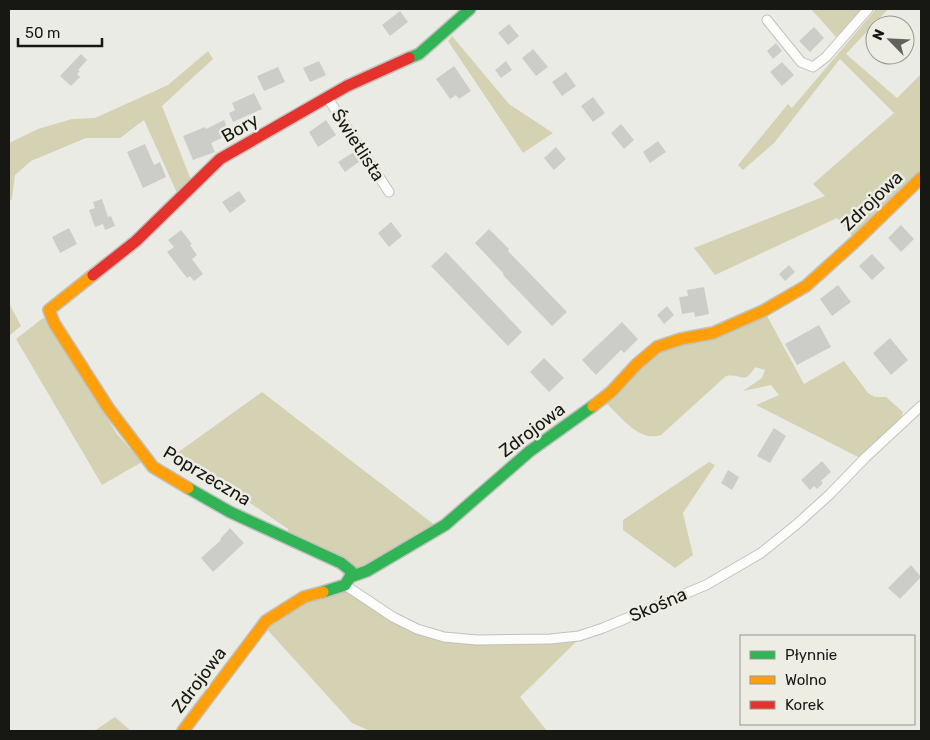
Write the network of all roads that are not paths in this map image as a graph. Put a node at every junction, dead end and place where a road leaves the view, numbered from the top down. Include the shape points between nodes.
1 (470, 9) edge
2 (868, 9) edge
3 (767, 20) dead end
4 (327, 97) junction
5 (921, 178) edge
6 (389, 192) dead end
7 (49, 310) joint
8 (921, 406) edge
9 (347, 581) junction
10 (183, 731) edge

1 - 4 street, Bory via 419,54
2 - 3 street via 826,57 813,66 801,62
4 - 6 street, Świetlista
4 - 7 street, Bory via 220,159 136,241
5 - 9 street, Zdrojowa via 806,286 763,311 713,333 657,347 636,364 611,392 530,451 445,525
7 - 9 street, Poprzeczna via 54,323 109,408 153,467 230,512 341,563 351,571
8 - 9 street, Skośna via 829,495 761,553 706,585 579,636 477,640 444,637 417,630 393,617
9 - 10 street, Zdrojowa via 304,598 266,621

